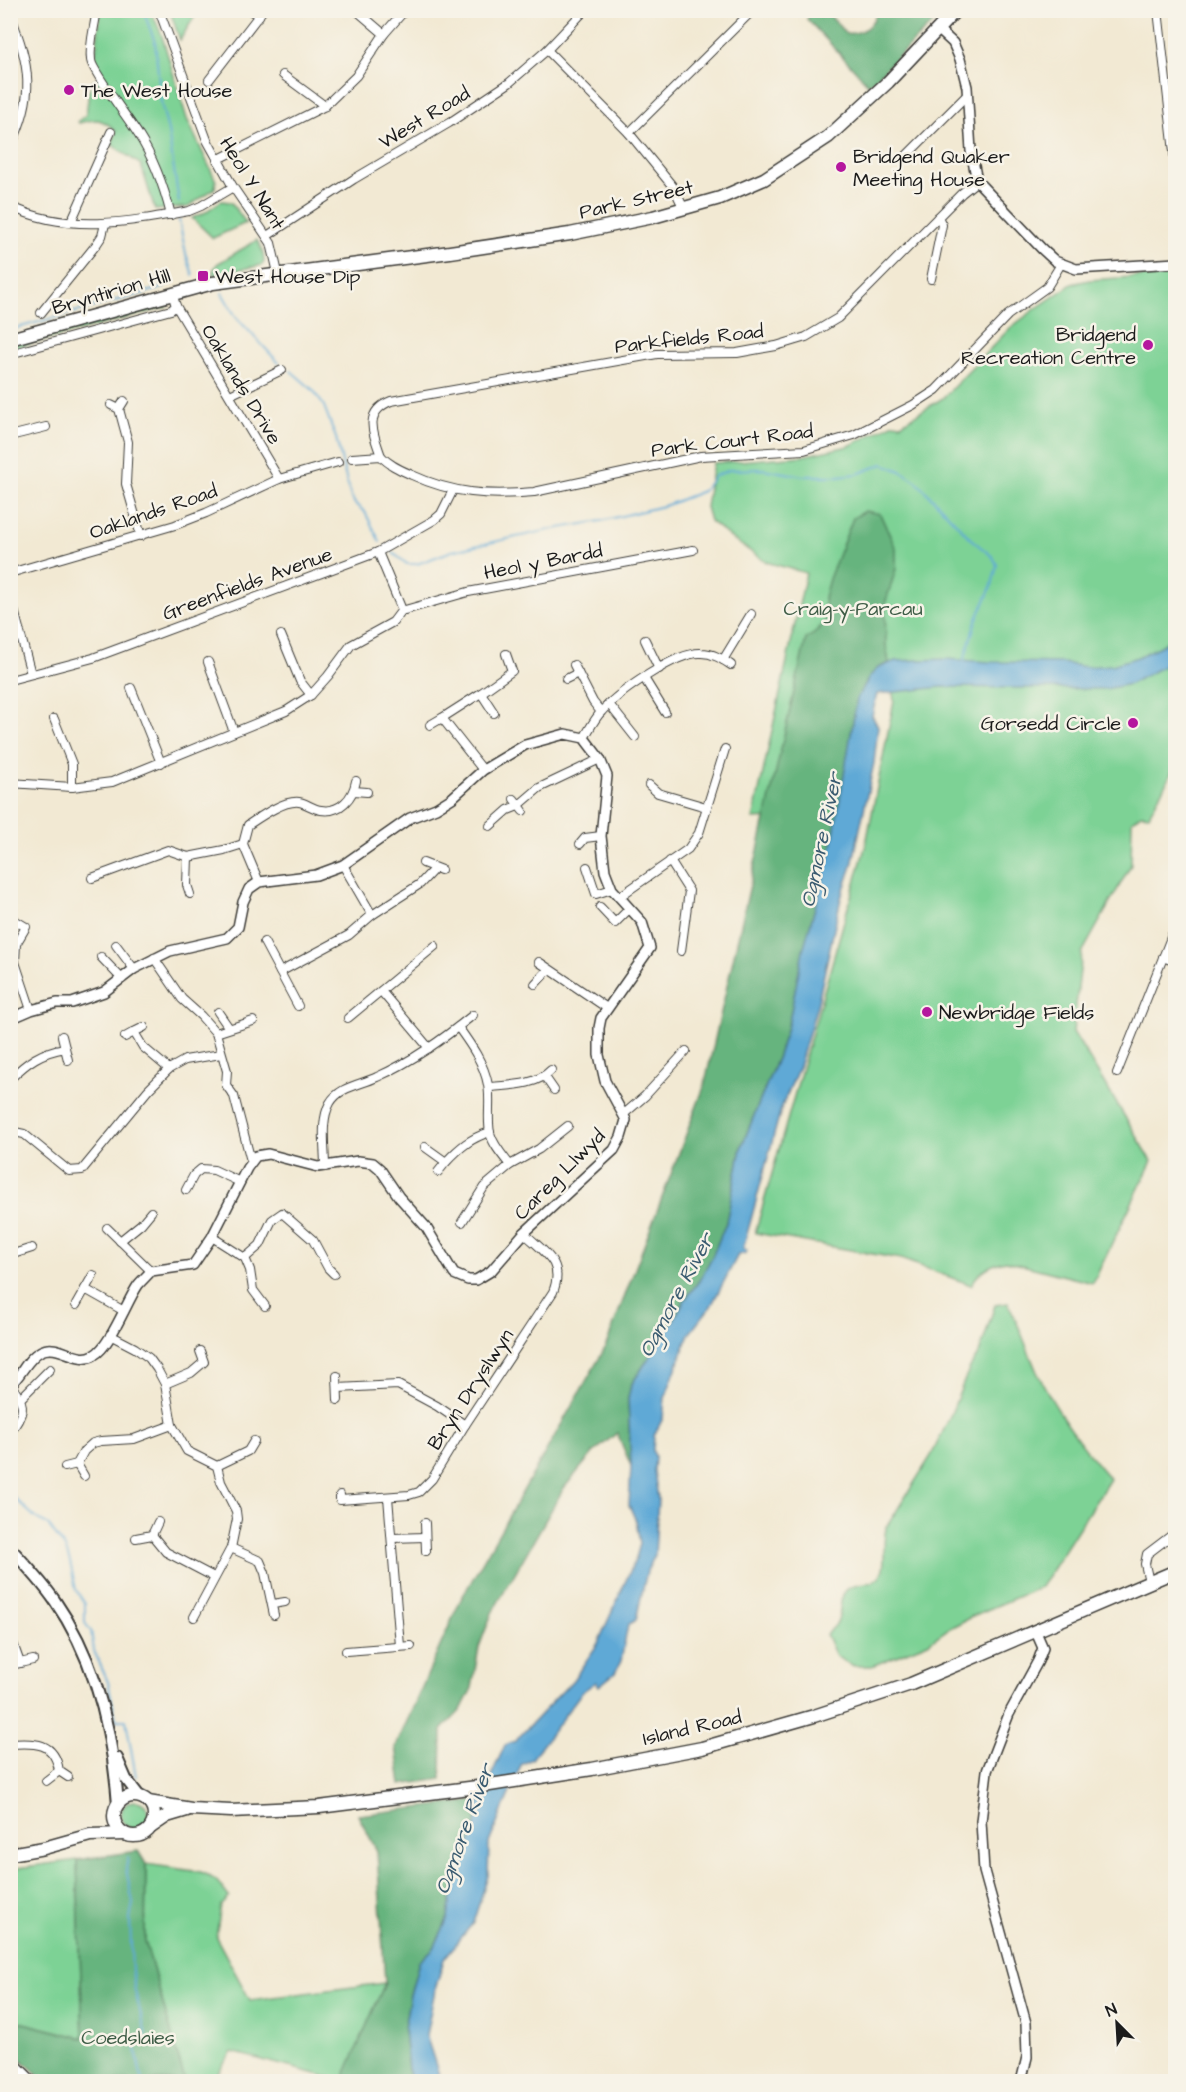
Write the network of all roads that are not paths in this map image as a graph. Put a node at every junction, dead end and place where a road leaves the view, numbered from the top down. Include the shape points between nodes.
1 (94, 10) edge
2 (159, 10) edge
3 (250, 10) edge
4 (356, 10) edge
5 (405, 10) edge
6 (585, 10) edge
7 (753, 10) edge
8 (956, 10) edge
9 (1158, 10) edge
10 (261, 13) edge
11 (10, 14) edge
12 (939, 30) junction
13 (384, 34) junction
14 (547, 50) junction
15 (1176, 68) edge
16 (1165, 69) junction
17 (283, 75) dead end
18 (209, 80) dead end
19 (967, 95) junction
20 (325, 106) junction
21 (111, 132) dead end
22 (628, 134) junction
23 (10, 147) edge
24 (904, 158) dead end
25 (217, 160) junction
26 (1176, 170) edge
27 (977, 181) junction
28 (233, 187) junction
29 (14, 208) edge
30 (684, 209) junction
31 (171, 215) junction
32 (10, 216) edge
33 (938, 217) junction
34 (71, 222) junction
35 (105, 224) junction
36 (267, 236) junction
37 (1176, 263) edge
38 (1061, 264) junction
39 (278, 273) junction
40 (258, 276) joint
41 (931, 279) dead end
42 (172, 293) junction
43 (176, 306) junction
44 (41, 313) dead end
45 (10, 339) edge
46 (10, 354) edge
47 (282, 370) dead end
48 (230, 395) junction
49 (123, 401) dead end
50 (46, 427) dead end
51 (10, 436) edge
52 (381, 456) junction
53 (352, 458) dead end
54 (338, 462) dead end
55 (279, 479) junction
56 (453, 490) junction
57 (141, 536) junction
58 (693, 550) dead end
59 (378, 552) junction
60 (10, 573) edge
61 (10, 595) edge
62 (402, 610) junction
63 (751, 614) dead end
64 (282, 635) dead end
65 (645, 640) dead end
66 (506, 654) dead end
67 (723, 660) junction
68 (208, 662) dead end
69 (731, 665) dead end
70 (659, 669) junction
71 (31, 674) junction
72 (644, 678) junction
73 (566, 679) dead end
74 (10, 680) edge
75 (131, 688) dead end
76 (481, 693) junction
77 (311, 694) junction
78 (666, 694) dead end
79 (657, 699) junction
80 (609, 704) junction
81 (601, 712) junction
82 (665, 712) dead end
83 (494, 713) dead end
84 (442, 718) junction
85 (54, 719) dead end
86 (430, 725) dead end
87 (234, 732) junction
88 (635, 736) dead end
89 (584, 738) junction
90 (725, 749) dead end
91 (600, 759) junction
92 (161, 763) junction
93 (483, 770) junction
94 (356, 781) dead end
95 (10, 783) edge
96 (649, 785) dead end
97 (72, 787) junction
98 (354, 791) junction
99 (367, 792) dead end
100 (706, 807) junction
101 (490, 826) dead end
102 (601, 836) junction
103 (243, 844) junction
104 (580, 844) dead end
105 (188, 857) junction
106 (670, 861) junction
107 (423, 863) dead end
108 (343, 865) junction
109 (587, 867) dead end
110 (92, 878) dead end
111 (259, 882) junction
112 (612, 889) junction
113 (190, 894) dead end
114 (619, 897) junction
115 (600, 907) dead end
116 (629, 909) junction
117 (372, 915) junction
118 (16, 921) dead end
119 (1176, 925) edge
120 (264, 942) dead end
121 (116, 945) dead end
122 (435, 946) dead end
123 (681, 951) dead end
124 (101, 957) dead end
125 (1163, 957) junction
126 (154, 958) junction
127 (539, 962) dead end
128 (1176, 962) edge
129 (13, 963) edge
130 (134, 969) junction
131 (548, 970) junction
132 (280, 972) junction
133 (122, 979) junction
134 (535, 984) dead end
135 (381, 991) junction
136 (298, 1006) dead end
137 (607, 1008) junction
138 (31, 1010) junction
139 (218, 1012) dead end
140 (473, 1015) dead end
141 (348, 1018) dead end
142 (10, 1019) edge
143 (253, 1021) dead end
144 (144, 1027) dead end
145 (458, 1027) junction
146 (229, 1028) junction
147 (134, 1032) junction
148 (216, 1033) junction
149 (62, 1036) dead end
150 (125, 1037) dead end
151 (65, 1048) junction
152 (429, 1048) junction
153 (686, 1051) dead end
154 (221, 1054) junction
155 (68, 1060) dead end
156 (169, 1069) junction
157 (551, 1070) dead end
158 (1117, 1073) dead end
159 (545, 1077) junction
160 (10, 1079) edge
161 (489, 1087) junction
162 (554, 1090) dead end
163 (624, 1114) junction
164 (568, 1126) dead end
165 (10, 1131) edge
166 (490, 1132) junction
167 (425, 1147) dead end
168 (251, 1161) junction
169 (446, 1162) junction
170 (510, 1165) junction
171 (325, 1167) junction
172 (438, 1172) dead end
173 (240, 1182) junction
174 (186, 1190) dead end
175 (150, 1212) dead end
176 (462, 1222) dead end
177 (107, 1228) dead end
178 (524, 1233) junction
179 (212, 1237) junction
180 (120, 1241) junction
181 (33, 1248) dead end
182 (10, 1255) edge
183 (245, 1258) junction
184 (151, 1271) junction
185 (334, 1274) dead end
186 (93, 1275) dead end
187 (85, 1289) junction
188 (76, 1305) dead end
189 (265, 1306) dead end
190 (124, 1311) junction
191 (110, 1335) junction
192 (200, 1351) dead end
193 (50, 1369) dead end
194 (337, 1376) dead end
195 (165, 1384) junction
196 (11, 1385) edge
197 (338, 1388) junction
198 (20, 1399) junction
199 (338, 1400) dead end
200 (1176, 1418) edge
201 (172, 1425) junction
202 (465, 1425) junction
203 (12, 1427) edge
204 (1176, 1431) edge
205 (18, 1437) dead end
206 (254, 1441) dead end
207 (77, 1464) junction
208 (217, 1466) junction
209 (65, 1467) dead end
210 (84, 1476) dead end
211 (388, 1497) junction
212 (340, 1501) dead end
213 (158, 1522) dead end
214 (425, 1523) dead end
215 (1176, 1532) edge
216 (152, 1535) junction
217 (136, 1538) dead end
218 (392, 1538) junction
219 (425, 1538) junction
220 (10, 1548) edge
221 (231, 1548) junction
222 (426, 1551) dead end
223 (1176, 1570) edge
224 (214, 1577) junction
225 (1149, 1582) junction
226 (285, 1602) dead end
227 (273, 1604) junction
228 (274, 1615) dead end
229 (194, 1617) dead end
230 (1036, 1632) junction
231 (10, 1635) edge
232 (400, 1646) junction
233 (411, 1646) dead end
234 (346, 1651) dead end
235 (33, 1660) dead end
236 (20, 1663) junction
237 (10, 1665) edge
238 (110, 1741) junction
239 (10, 1744) edge
240 (59, 1771) junction
241 (68, 1777) dead end
242 (46, 1781) dead end
243 (144, 1799) junction
244 (191, 1809) junction
245 (116, 1810) junction
246 (151, 1827) junction
247 (125, 1834) junction
248 (90, 1835) junction
249 (10, 1854) edge
250 (10, 2058) edge
251 (33, 2082) edge
252 (1021, 2082) edge

1 - 31 street via 90,61 94,72 140,136 164,186
2 - 25 street, Heol Y Nant via 197,118
3 - 10 street
4 - 13 street
5 - 13 street
6 - 14 street, West Road
7 - 22 street
8 - 12 main road, Park Street
9 - 16 street
10 - 18 street
11 - 23 street via 28,69 25,114
12 - 19 street via 957,51
12 - 30 main road, Park Street via 858,111 811,150 741,190
13 - 20 street via 356,76
14 - 22 street
14 - 36 street, West Road via 509,83 458,117 354,178
15 - 16 street
16 - 26 street
17 - 20 street
19 - 24 street
19 - 27 street
20 - 25 street
21 - 34 street
22 - 30 street via 674,188
25 - 28 street, Heol Y Nant
27 - 33 street, Parkfields Road
27 - 38 street
28 - 31 street via 201,206
28 - 36 street, Heol Y Nant
29 - 32 street
29 - 34 street
30 - 39 main road, Park Street via 570,234
31 - 35 street
33 - 41 street via 942,225
33 - 52 street, Parkfields Road via 838,318 806,337 737,353 657,354 391,401 380,406 373,416
34 - 35 street
35 - 44 street via 96,245
36 - 39 street, Heol Y Nant
37 - 38 street via 1085,269
38 - 56 street, Park Court Road via 1047,287 1008,315 936,390 854,435 804,450 701,456 534,492 484,494
39 - 40 main road, Park Street
40 - 42 main road, Bryntirion Hill
42 - 43 street, Oaklands Drive
42 - 45 main road, Bryntirion Hill
43 - 46 street
43 - 48 street, Oaklands Drive
47 - 48 street
48 - 55 street, Oaklands Drive
49 - 57 street via 115,407 128,442 126,484
50 - 51 street
52 - 53 street
52 - 56 street, Park Court Road via 402,471
54 - 55 street, Oaklands Road
55 - 57 street, Oaklands Road via 206,513
56 - 59 street, Greenfields Avenue via 434,520
57 - 60 street, Oaklands Road
58 - 62 street, Heol y Bardd via 468,592
59 - 62 street
59 - 71 street, Greenfields Avenue via 93,658
61 - 71 street
62 - 77 street, Heol y Bardd via 393,622 351,645
63 - 67 street
64 - 77 street via 300,681
65 - 70 street
66 - 76 street via 513,671
67 - 69 street
67 - 70 street via 700,653
68 - 87 street
70 - 72 street
71 - 74 street, Greenfields Avenue
72 - 79 street
72 - 80 street
73 - 81 street via 576,669
75 - 92 street
76 - 83 street
76 - 84 street
77 - 87 street, Heol y Bardd via 286,711
78 - 79 street
79 - 82 street
80 - 81 street
80 - 88 street
81 - 89 street
84 - 86 street
84 - 93 street
85 - 97 street via 72,764
87 - 92 street, Heol y Bardd
89 - 91 street, Careg Llwyd
89 - 93 street via 565,734 525,745
90 - 100 street
91 - 101 street via 539,788
91 - 102 street, Careg Llwyd via 607,776
92 - 97 street, Heol y Bardd via 112,782
93 - 108 street via 452,798 410,818
94 - 98 street
95 - 97 street, Heol y Bardd
96 - 100 street via 656,796
98 - 99 street
98 - 103 street via 334,810 320,810 298,801 273,809 248,825
100 - 106 street via 699,833 687,849
102 - 104 street via 585,838
102 - 112 street, Careg Llwyd via 605,871
103 - 105 street
103 - 111 street
105 - 110 street via 168,850
105 - 113 street
106 - 114 street
106 - 123 street via 689,891
107 - 117 street via 438,869
108 - 111 street via 316,875
108 - 117 street
109 - 112 street via 596,894
111 - 126 street via 249,889 238,927 227,939 180,948
112 - 114 street, Careg Llwyd
114 - 116 street, Careg Llwyd
115 - 116 street via 615,923
116 - 137 street, Careg Llwyd via 642,922 650,948
117 - 132 street via 349,935
118 - 129 street via 26,927 16,944
119 - 125 street
120 - 132 street
121 - 130 street
122 - 135 street
124 - 133 street
125 - 128 street
125 - 158 street
126 - 130 street
126 - 148 street via 182,999
127 - 131 street
129 - 138 street
130 - 133 street
131 - 134 street
131 - 137 street
132 - 136 street
133 - 138 street via 95,996
135 - 141 street
135 - 152 street
137 - 163 street, Careg Llwyd via 601,1018 599,1055 605,1081
138 - 142 street
139 - 146 street
140 - 145 street
143 - 146 street
144 - 147 street
145 - 152 street
145 - 161 street via 479,1058
146 - 148 street
147 - 150 street
147 - 156 street via 143,1047
148 - 154 street
149 - 151 street
151 - 155 street
151 - 160 street via 30,1060
152 - 171 street via 399,1068 344,1089 332,1100 324,1123
153 - 163 street
154 - 156 street via 185,1060
154 - 168 street via 227,1071 226,1085 234,1096
156 - 165 street via 82,1170 69,1171 24,1134
157 - 159 street
159 - 161 street
159 - 162 street
161 - 166 street
163 - 178 street, Careg Llwyd via 625,1127 614,1150
164 - 170 street
166 - 169 street via 460,1146
166 - 170 street
167 - 169 street
168 - 171 street, Careg Llwyd via 268,1154
168 - 173 street
169 - 172 street
170 - 176 street via 484,1187
171 - 178 street, Careg Llwyd via 366,1162 380,1169 426,1227 459,1278 476,1280 484,1276
173 - 174 street via 214,1170 201,1169
173 - 179 street
175 - 180 street
177 - 180 street
178 - 202 street, Bryn Dryslwyn via 554,1263 558,1280
179 - 183 street
179 - 184 street via 193,1265
180 - 184 street
181 - 182 street
183 - 185 street via 260,1245 272,1220 282,1213 313,1240
183 - 189 street via 253,1290
184 - 190 street
186 - 187 street
187 - 188 street
187 - 190 street
190 - 191 street
191 - 195 street via 149,1358
191 - 196 street via 101,1350 88,1357 53,1348 41,1351
192 - 195 street via 204,1362 191,1373
193 - 198 street
194 - 197 street
195 - 201 street
196 - 198 street
197 - 199 street
197 - 202 street via 398,1385
198 - 203 street via 23,1411
200 - 204 street
201 - 207 street via 134,1439 93,1443
201 - 208 street via 187,1451
202 - 211 street, Bryn Dryslwyn via 432,1479 419,1492
203 - 205 street
206 - 208 street via 248,1451
207 - 209 street
207 - 210 street
208 - 221 street via 236,1511
211 - 212 street, Bryn Dryslwyn
211 - 218 street
213 - 216 street
214 - 219 street
215 - 225 street via 1147,1554
216 - 217 street
216 - 224 street via 166,1552
218 - 219 street
218 - 232 street
219 - 222 street
220 - 238 main road via 40,1580 71,1626 98,1689
221 - 224 street
221 - 227 street via 260,1561
223 - 225 main road, Island Road
224 - 229 street
225 - 230 main road, Island Road
226 - 227 street
227 - 228 street
230 - 244 main road, Island Road via 911,1684 702,1748 477,1787 319,1807
230 - 252 street via 1043,1648 1009,1714 987,1771 981,1821 984,1872 1026,2023 1027,2057
231 - 236 street
232 - 233 street
232 - 234 street
235 - 236 street
236 - 237 street
238 - 243 main road via 126,1779
238 - 245 main road
239 - 240 street via 42,1744 53,1753
240 - 241 street
240 - 242 street
243 - 244 main road, Island Road
243 - 245 main road via 125,1798
243 - 246 main road via 154,1816
244 - 246 main road, Island Road
245 - 247 main road via 117,1826
245 - 248 main road
246 - 247 main road via 142,1835
247 - 248 main road
248 - 249 main road
250 - 251 street

